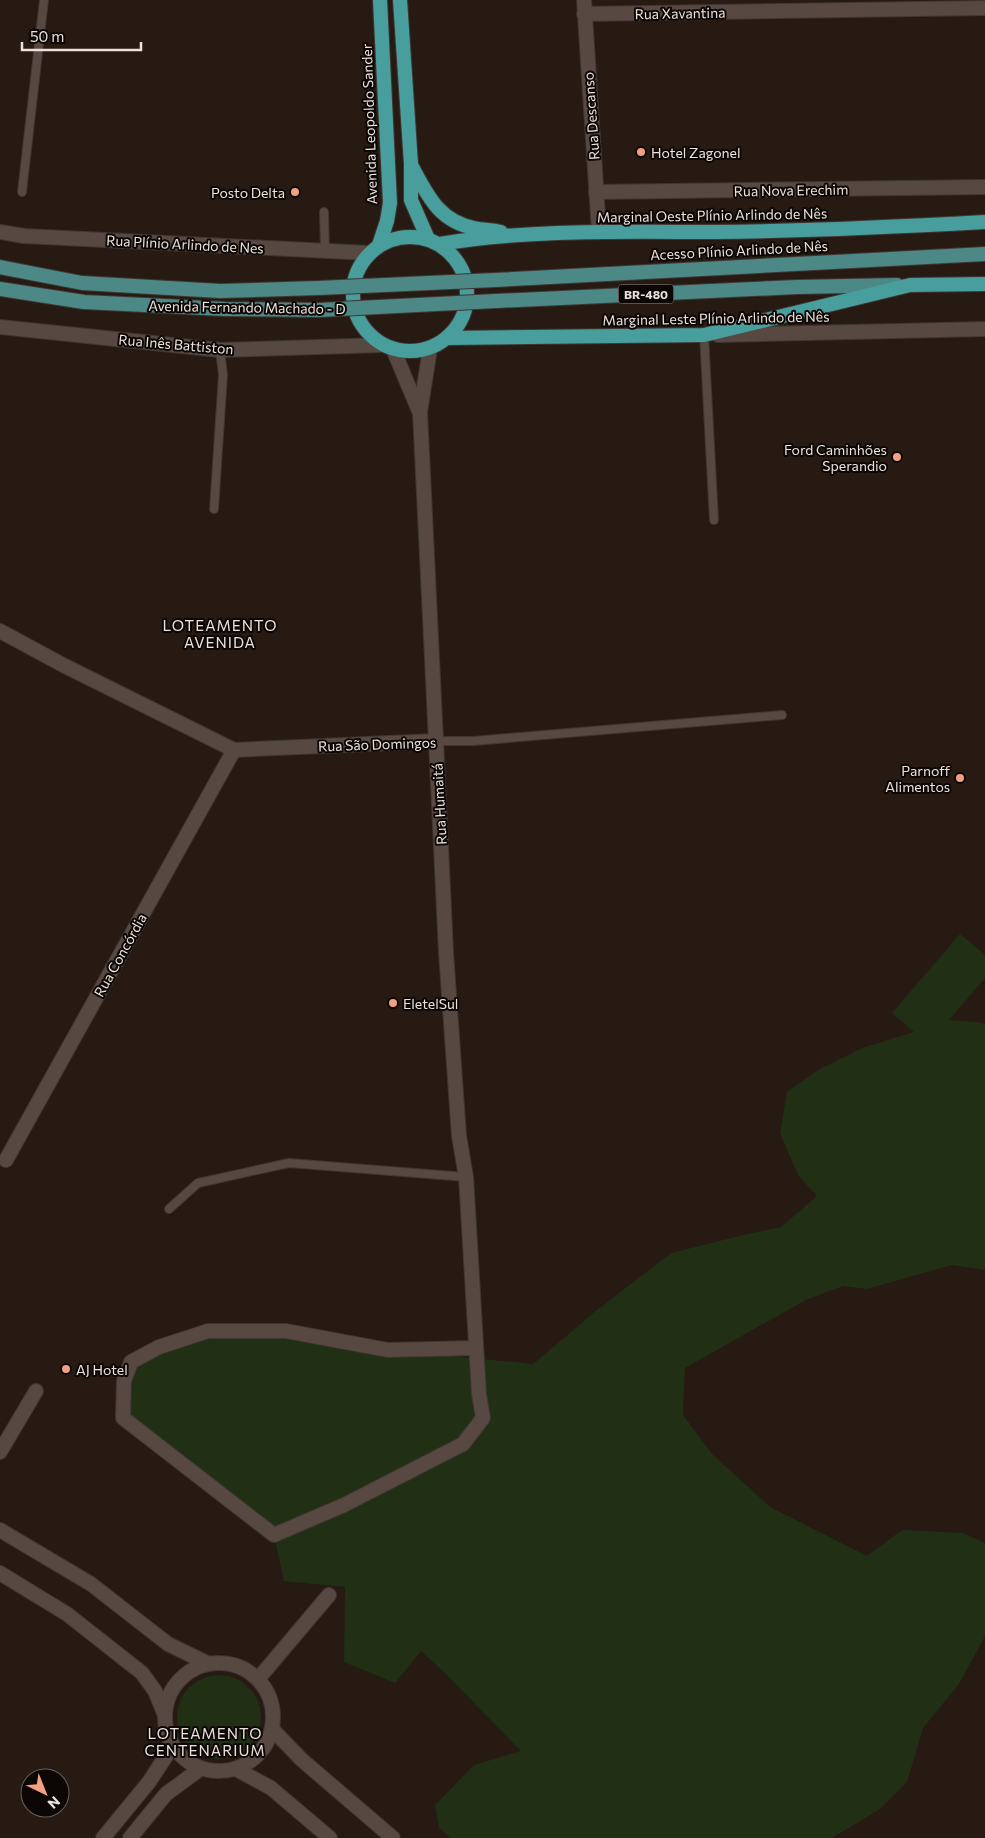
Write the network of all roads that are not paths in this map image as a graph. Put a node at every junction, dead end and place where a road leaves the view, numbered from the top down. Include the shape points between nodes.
1 (44, 0) edge
2 (380, 0) edge
3 (400, 0) edge
4 (584, 0) edge
5 (831, 6) edge
6 (985, 8) edge
7 (584, 14) junction
8 (411, 164) junction
9 (985, 187) edge
10 (22, 192) dead end
11 (596, 192) junction
12 (324, 212) dead end
13 (985, 222) edge
14 (0, 232) edge
15 (599, 232) junction
16 (519, 236) junction
17 (434, 242) junction
18 (374, 249) junction
19 (324, 252) junction
20 (985, 254) edge
21 (0, 267) edge
22 (495, 280) joint
23 (985, 284) edge
24 (910, 285) junction
25 (0, 289) edge
26 (0, 327) edge
27 (985, 329) edge
28 (704, 335) junction
29 (448, 338) junction
30 (388, 347) junction
31 (430, 349) junction
32 (220, 350) junction
33 (420, 412) junction
34 (214, 509) dead end
35 (714, 520) dead end
36 (0, 631) edge
37 (782, 716) dead end
38 (436, 741) junction
39 (234, 750) junction
40 (6, 1160) dead end
41 (466, 1177) junction
42 (169, 1209) dead end
43 (476, 1348) junction
44 (36, 1390) dead end
45 (0, 1452) edge
46 (0, 1530) edge
47 (0, 1573) edge
48 (330, 1595) dead end
49 (208, 1664) junction
50 (258, 1679) junction
51 (164, 1713) junction
52 (272, 1729) junction
53 (172, 1747) junction
54 (200, 1769) junction
55 (236, 1769) junction
56 (103, 1838) edge
57 (130, 1838) edge
58 (330, 1838) edge
59 (392, 1838) edge

1 - 10 lane
2 - 18 highway, Avenida Leopoldo Sander via 390,203 387,220
3 - 8 highway
4 - 7 street, Rua Descanso
5 - 6 street, Rua Xavantina
5 - 7 street, Rua Xavantina
7 - 11 street, Rua Descanso
8 - 16 highway via 442,214 474,228
8 - 17 highway via 411,200
9 - 11 street, Rua Nova Erechim
11 - 15 street, Rua Descanso
12 - 19 lane
13 - 15 highway, Marginal Oeste Plínio Arlindo de Nês via 795,231
14 - 19 street, Rua Plínio Arlindo de Nes via 24,236
15 - 16 highway, Marginal Oeste Plínio Arlindo de Nês
16 - 17 highway, Marginal Oeste Plínio Arlindo de Nês
17 - 18 highway via 403,237
17 - 29 highway via 450,252 458,262 467,285 466,308
18 - 19 street, Rua Plínio Arlindo de Nes
18 - 30 highway via 356,275 353,300 365,331
20 - 22 main road, Acesso Plínio Arlindo de Nês / BR-480
21 - 22 main road, Avenida Fernando Machado - D, bridge via 82,283 220,291
23 - 24 highway, BR-480
24 - 25 main road, Avenida Fernando Machado - D / BR-480, bridge via 787,287 319,310 84,302
24 - 28 highway
26 - 32 street, Rua Inês Battiston
27 - 28 street, Marginal Leste Plínio Arlindo de Nês
28 - 29 highway, Marginal Leste Plínio Arlindo de Nês
28 - 35 lane
29 - 31 highway
30 - 31 highway via 415,351
30 - 32 street, Rua Inês Battiston
30 - 33 street, Rua Humaitá
31 - 33 street, Rua Humaitá
32 - 34 lane via 223,375
33 - 38 street, Rua Humaitá
36 - 39 street, Rua São Domingos
37 - 38 lane, Rua São Domingos via 473,741
38 - 39 street, Rua São Domingos
38 - 41 street, Rua Humaitá via 446,952 459,1136
39 - 40 street, Rua Concórdia
41 - 42 lane via 288,1163 198,1183
41 - 43 street, Rua Humaitá
43 - 43 street, Rua Humaitá via 388,1350 286,1331 208,1331 159,1347 131,1362 124,1381 123,1418 274,1535 344,1505 463,1444 483,1418
44 - 45 street
46 - 49 street via 91,1584 168,1644
47 - 51 street via 67,1614 142,1673 155,1691
48 - 50 street
49 - 50 street via 226,1663 243,1668
49 - 51 street via 192,1670 178,1681 168,1696
50 - 52 street via 268,1693 273,1711
51 - 53 street via 165,1731
52 - 55 street via 265,1746 252,1760
52 - 59 street via 302,1760
53 - 54 street via 184,1760
53 - 56 street via 149,1782
54 - 55 street via 218,1772
54 - 57 street via 166,1794
55 - 58 street via 271,1788

